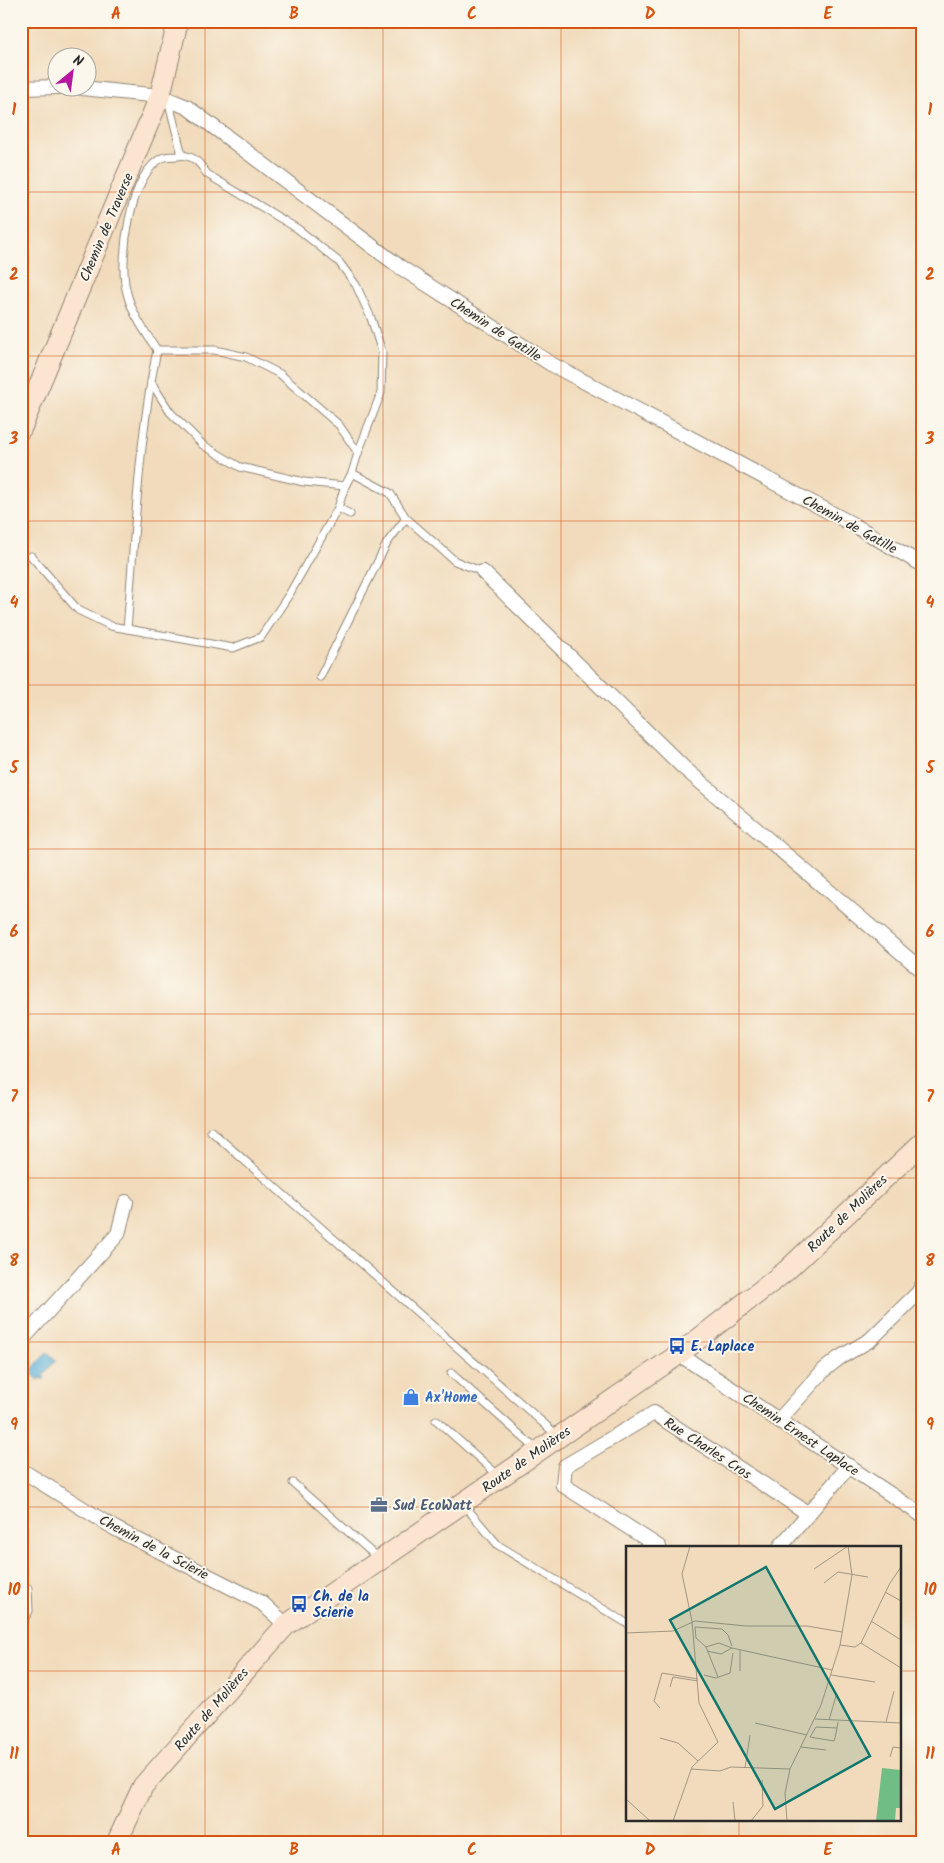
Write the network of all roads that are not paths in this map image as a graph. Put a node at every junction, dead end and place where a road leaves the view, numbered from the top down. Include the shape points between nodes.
1 (178, 21) edge
2 (48, 87) edge
3 (21, 88) edge
4 (98, 90) edge
5 (164, 98) junction
6 (182, 155) junction
7 (157, 350) junction
8 (150, 382) junction
9 (21, 429) edge
10 (358, 453) junction
11 (352, 473) junction
12 (346, 486) junction
13 (338, 508) junction
14 (350, 514) dead end
15 (406, 518) junction
16 (31, 556) dead end
17 (923, 565) edge
18 (483, 572) joint
19 (127, 629) junction
20 (320, 677) dead end
21 (923, 971) edge
22 (211, 1131) dead end
23 (923, 1142) edge
24 (126, 1202) dead end
25 (923, 1284) edge
26 (21, 1341) edge
27 (679, 1354) junction
28 (451, 1373) dead end
29 (436, 1420) dead end
30 (780, 1420) junction
31 (558, 1437) junction
32 (538, 1451) junction
33 (849, 1466) junction
34 (21, 1470) edge
35 (500, 1477) junction
36 (293, 1483) dead end
37 (463, 1503) junction
38 (809, 1514) junction
39 (923, 1516) edge
40 (657, 1546) edge
41 (781, 1546) edge
42 (380, 1560) junction
43 (28, 1588) dead end
44 (626, 1623) edge
45 (21, 1624) edge
46 (286, 1625) junction
47 (117, 1842) edge

1 - 5 main road, Chemin de Traverse
2 - 3 street
4 - 5 street, Chemin de Gatille
5 - 6 lane
5 - 9 main road, Chemin de Traverse
5 - 17 street, Chemin de Gatille via 187,106 400,267 550,364
6 - 7 lane via 162,158 150,169 135,195 124,246 126,289 137,322
6 - 10 lane via 199,162 207,174 298,229 339,262 356,285 382,352 381,393
7 - 8 lane
7 - 10 lane via 215,350 246,357 280,374 339,425
8 - 12 lane via 170,412 204,445 240,467 304,482
8 - 19 lane
10 - 11 lane
11 - 12 lane
11 - 15 lane via 390,493
12 - 13 lane
13 - 14 lane
13 - 19 lane via 262,637 232,648
15 - 18 lane via 455,561
15 - 20 lane via 387,543
16 - 19 lane via 78,610 111,626
18 - 21 street via 684,768
22 - 31 lane
23 - 27 main road, Route de Molières via 786,1271
24 - 26 street via 118,1234
25 - 30 street via 870,1340 824,1370
27 - 30 street, Chemin Ernest Laplace
27 - 31 main road, Route de Molières
28 - 32 lane
29 - 35 lane
30 - 33 street, Chemin Ernest Laplace
31 - 32 main road, Route de Molières
32 - 35 main road, Route de Molières
33 - 38 street
33 - 39 street, Chemin Ernest Laplace
34 - 46 street, Chemin de la Scierie via 116,1529 262,1603
35 - 37 main road, Route de Molières
36 - 42 lane
37 - 42 main road, Route de Molières
37 - 44 lane via 498,1545
38 - 40 street, Rue Charles Cros via 654,1413 565,1466 563,1484
38 - 41 street
42 - 46 main road, Route de Molières
43 - 45 lane via 29,1611
46 - 47 main road, Route de Molières via 144,1786

